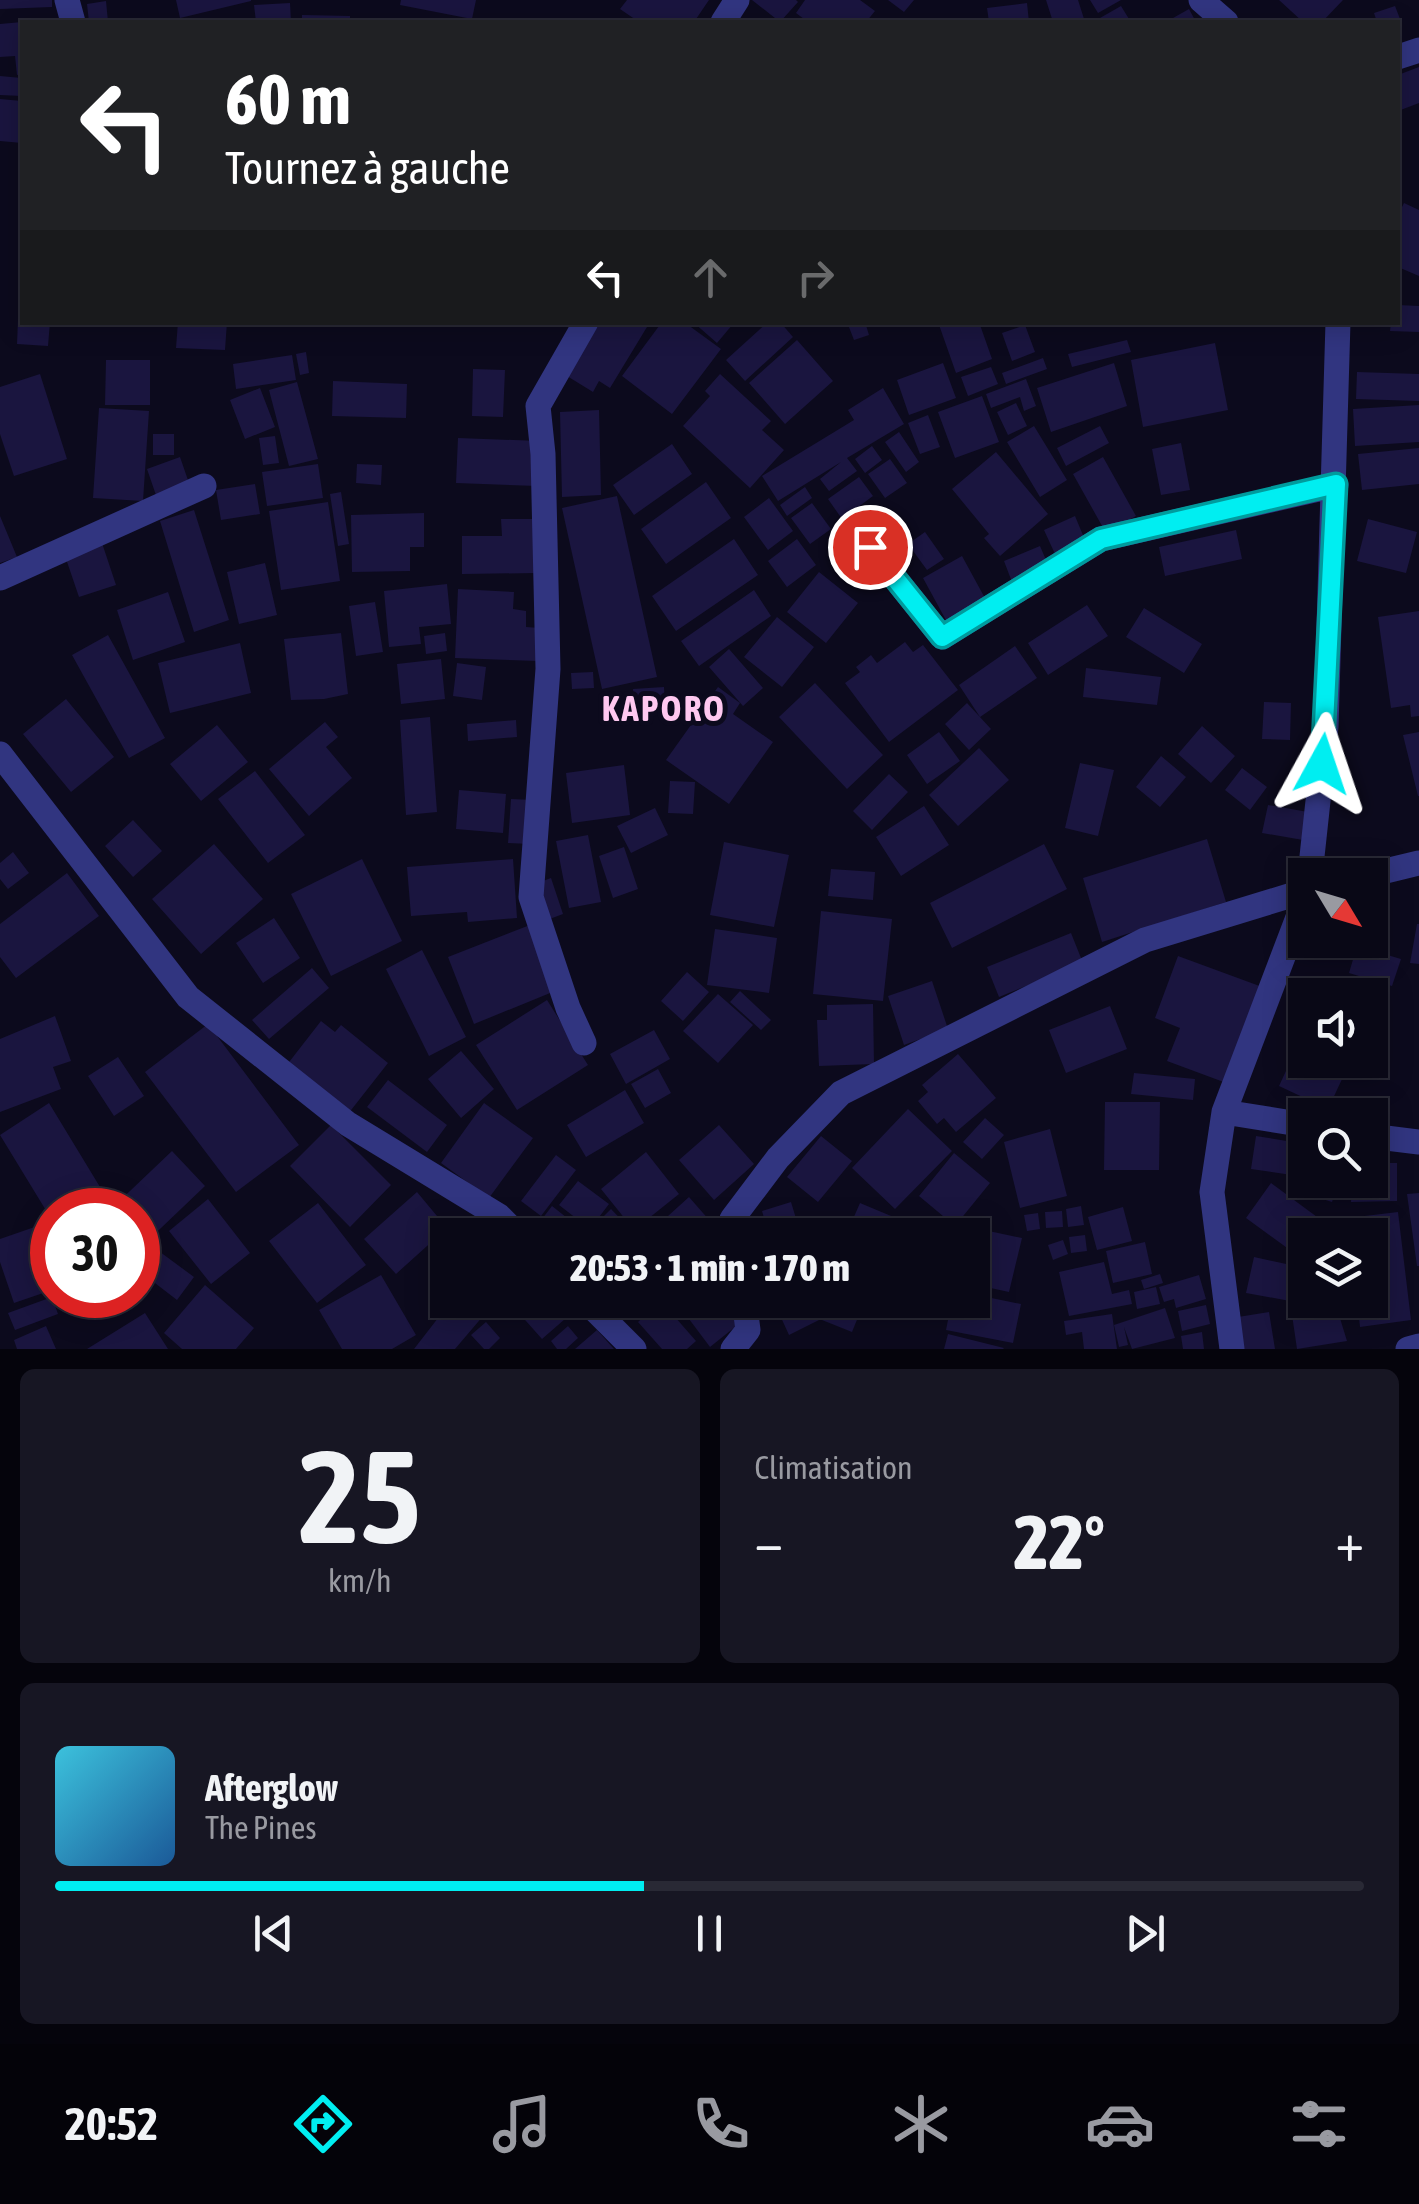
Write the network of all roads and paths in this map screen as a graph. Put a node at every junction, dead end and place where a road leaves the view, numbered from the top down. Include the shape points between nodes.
1 (1201, 0) edge
2 (1224, 20) edge
3 (584, 325) edge
4 (1338, 325) edge
5 (1336, 484) junction
6 (204, 486) dead end
7 (870, 547) dead end
8 (0, 578) edge
9 (0, 754) edge
10 (1312, 858) edge
11 (1419, 863) edge
12 (1388, 870) edge
13 (1288, 900) edge
14 (1288, 941) edge
15 (584, 1043) dead end
16 (1224, 1112) junction
17 (1288, 1122) edge
18 (1388, 1138) edge
19 (1419, 1142) edge
20 (501, 1218) edge
21 (733, 1218) edge
22 (602, 1318) edge
23 (746, 1318) edge
24 (1419, 1346) edge
25 (634, 1349) edge
26 (733, 1349) edge
27 (1232, 1349) edge
28 (1408, 1349) edge

1 - 2 street
3 - 15 street via 538,406 548,669 531,897
4 - 5 street
5 - 7 street via 1101,539 942,637
5 - 10 street via 1326,727
6 - 8 street
9 - 20 street via 188,997 348,1124
11 - 12 street
13 - 21 street via 1145,940 841,1093 778,1158
14 - 16 street
16 - 17 street
16 - 27 street via 1212,1192
18 - 19 street
22 - 25 street
23 - 26 street via 748,1330
24 - 28 street

